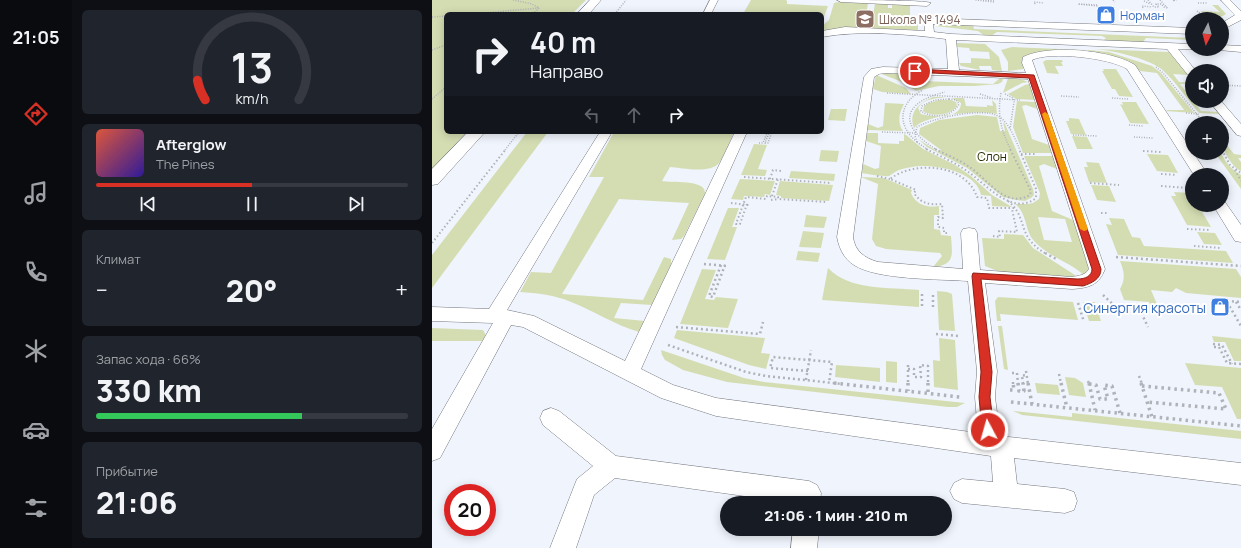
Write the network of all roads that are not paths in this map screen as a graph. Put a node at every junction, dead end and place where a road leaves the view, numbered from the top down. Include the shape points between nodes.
1 (596, 0) edge
2 (714, 0) edge
3 (841, 0) edge
4 (1225, 0) edge
5 (890, 1) edge
6 (927, 2) edge
7 (1241, 2) edge
8 (586, 12) edge
9 (708, 12) edge
10 (928, 21) junction
11 (1229, 23) edge
12 (1185, 32) edge
13 (824, 34) edge
14 (930, 34) junction
15 (951, 37) junction
16 (1170, 46) junction
17 (1185, 47) edge
18 (1229, 48) edge
19 (1241, 49) edge
20 (1185, 64) edge
21 (954, 73) junction
22 (1032, 76) junction
23 (1221, 108) edge
24 (1228, 116) edge
25 (1229, 116) edge
26 (1229, 117) edge
27 (1241, 122) edge
28 (1241, 132) edge
29 (475, 134) edge
30 (605, 134) edge
31 (740, 134) edge
32 (1196, 168) edge
33 (432, 180) edge
34 (1225, 212) edge
35 (961, 233) road end
36 (1241, 237) edge
37 (970, 275) junction
38 (432, 314) edge
39 (500, 316) junction
40 (630, 372) junction
41 (551, 418) dead end
42 (995, 445) junction
43 (432, 450) edge
44 (611, 466) junction
45 (1241, 474) edge
46 (962, 491) dead end
47 (1006, 495) junction
48 (809, 496) edge
49 (1065, 501) dead end
50 (805, 536) edge
51 (564, 548) edge
52 (804, 548) edge

1 - 8 main road
2 - 9 lane
3 - 5 lane
4 - 7 lane
4 - 11 lane via 1240,15
5 - 6 lane
6 - 10 lane
10 - 12 lane
10 - 14 lane
13 - 14 lane via 846,30
14 - 15 lane
15 - 16 lane
15 - 21 lane
16 - 17 lane
16 - 20 lane
18 - 19 lane
21 - 22 lane
21 - 37 lane via 878,70 870,75 845,237 847,248 855,258 876,268
22 - 32 lane via 1027,61 1035,55 1100,56 1115,58 1130,66
22 - 37 lane via 1093,256 1096,273 1087,281 1072,283
23 - 24 lane
25 - 27 lane
26 - 28 lane
29 - 33 main road
30 - 39 lane
31 - 40 lane
34 - 36 lane
35 - 37 lane
37 - 42 lane via 987,372 985,399
38 - 39 lane
39 - 40 lane via 527,321
39 - 43 lane
40 - 42 lane via 668,392 716,407
41 - 44 lane
42 - 45 lane
42 - 47 lane
44 - 48 lane via 810,493
44 - 51 lane via 586,487
46 - 47 lane
47 - 49 lane
50 - 52 lane

